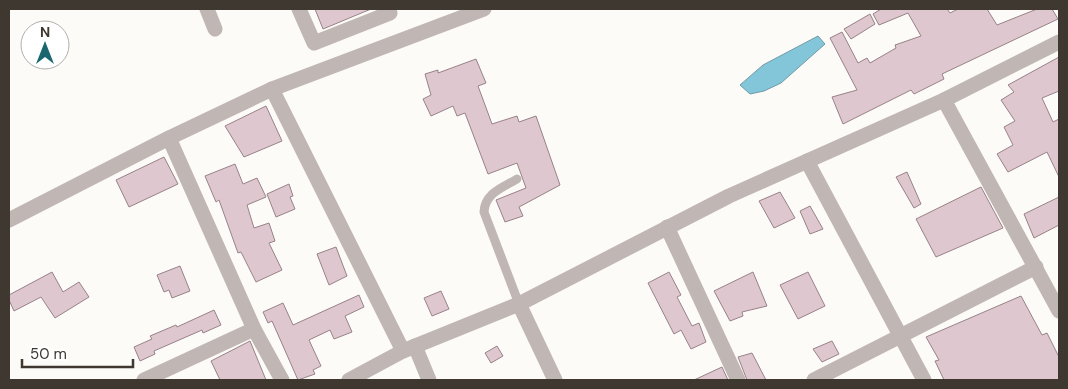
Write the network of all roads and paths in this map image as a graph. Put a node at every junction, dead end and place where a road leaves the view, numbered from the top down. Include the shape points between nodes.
1 (207, 9) edge
2 (300, 9) edge
3 (388, 9) edge
4 (484, 9) edge
5 (216, 28) dead end
6 (1059, 42) edge
7 (272, 89) junction
8 (944, 100) junction
9 (169, 138) junction
10 (808, 161) junction
11 (517, 179) dead end
12 (9, 220) edge
13 (667, 227) junction
14 (1036, 267) junction
15 (519, 304) junction
16 (1059, 311) edge
17 (254, 329) junction
18 (901, 337) junction
19 (409, 348) junction
20 (144, 380) edge
21 (282, 380) edge
22 (348, 380) edge
23 (430, 380) edge
24 (555, 380) edge
25 (738, 380) edge
26 (814, 380) edge
27 (924, 380) edge

1 - 5 street
2 - 3 street via 314,43 390,13
4 - 7 street
6 - 8 street
7 - 9 street
7 - 19 street
8 - 10 street
8 - 14 street
9 - 12 street
9 - 17 street
10 - 13 street
10 - 18 street
11 - 15 lane via 488,196 484,212
13 - 15 street
13 - 25 street
14 - 16 street
14 - 18 street
15 - 19 street
15 - 24 street
17 - 20 street
17 - 21 street
18 - 26 street
18 - 27 street
19 - 22 street
19 - 23 street

